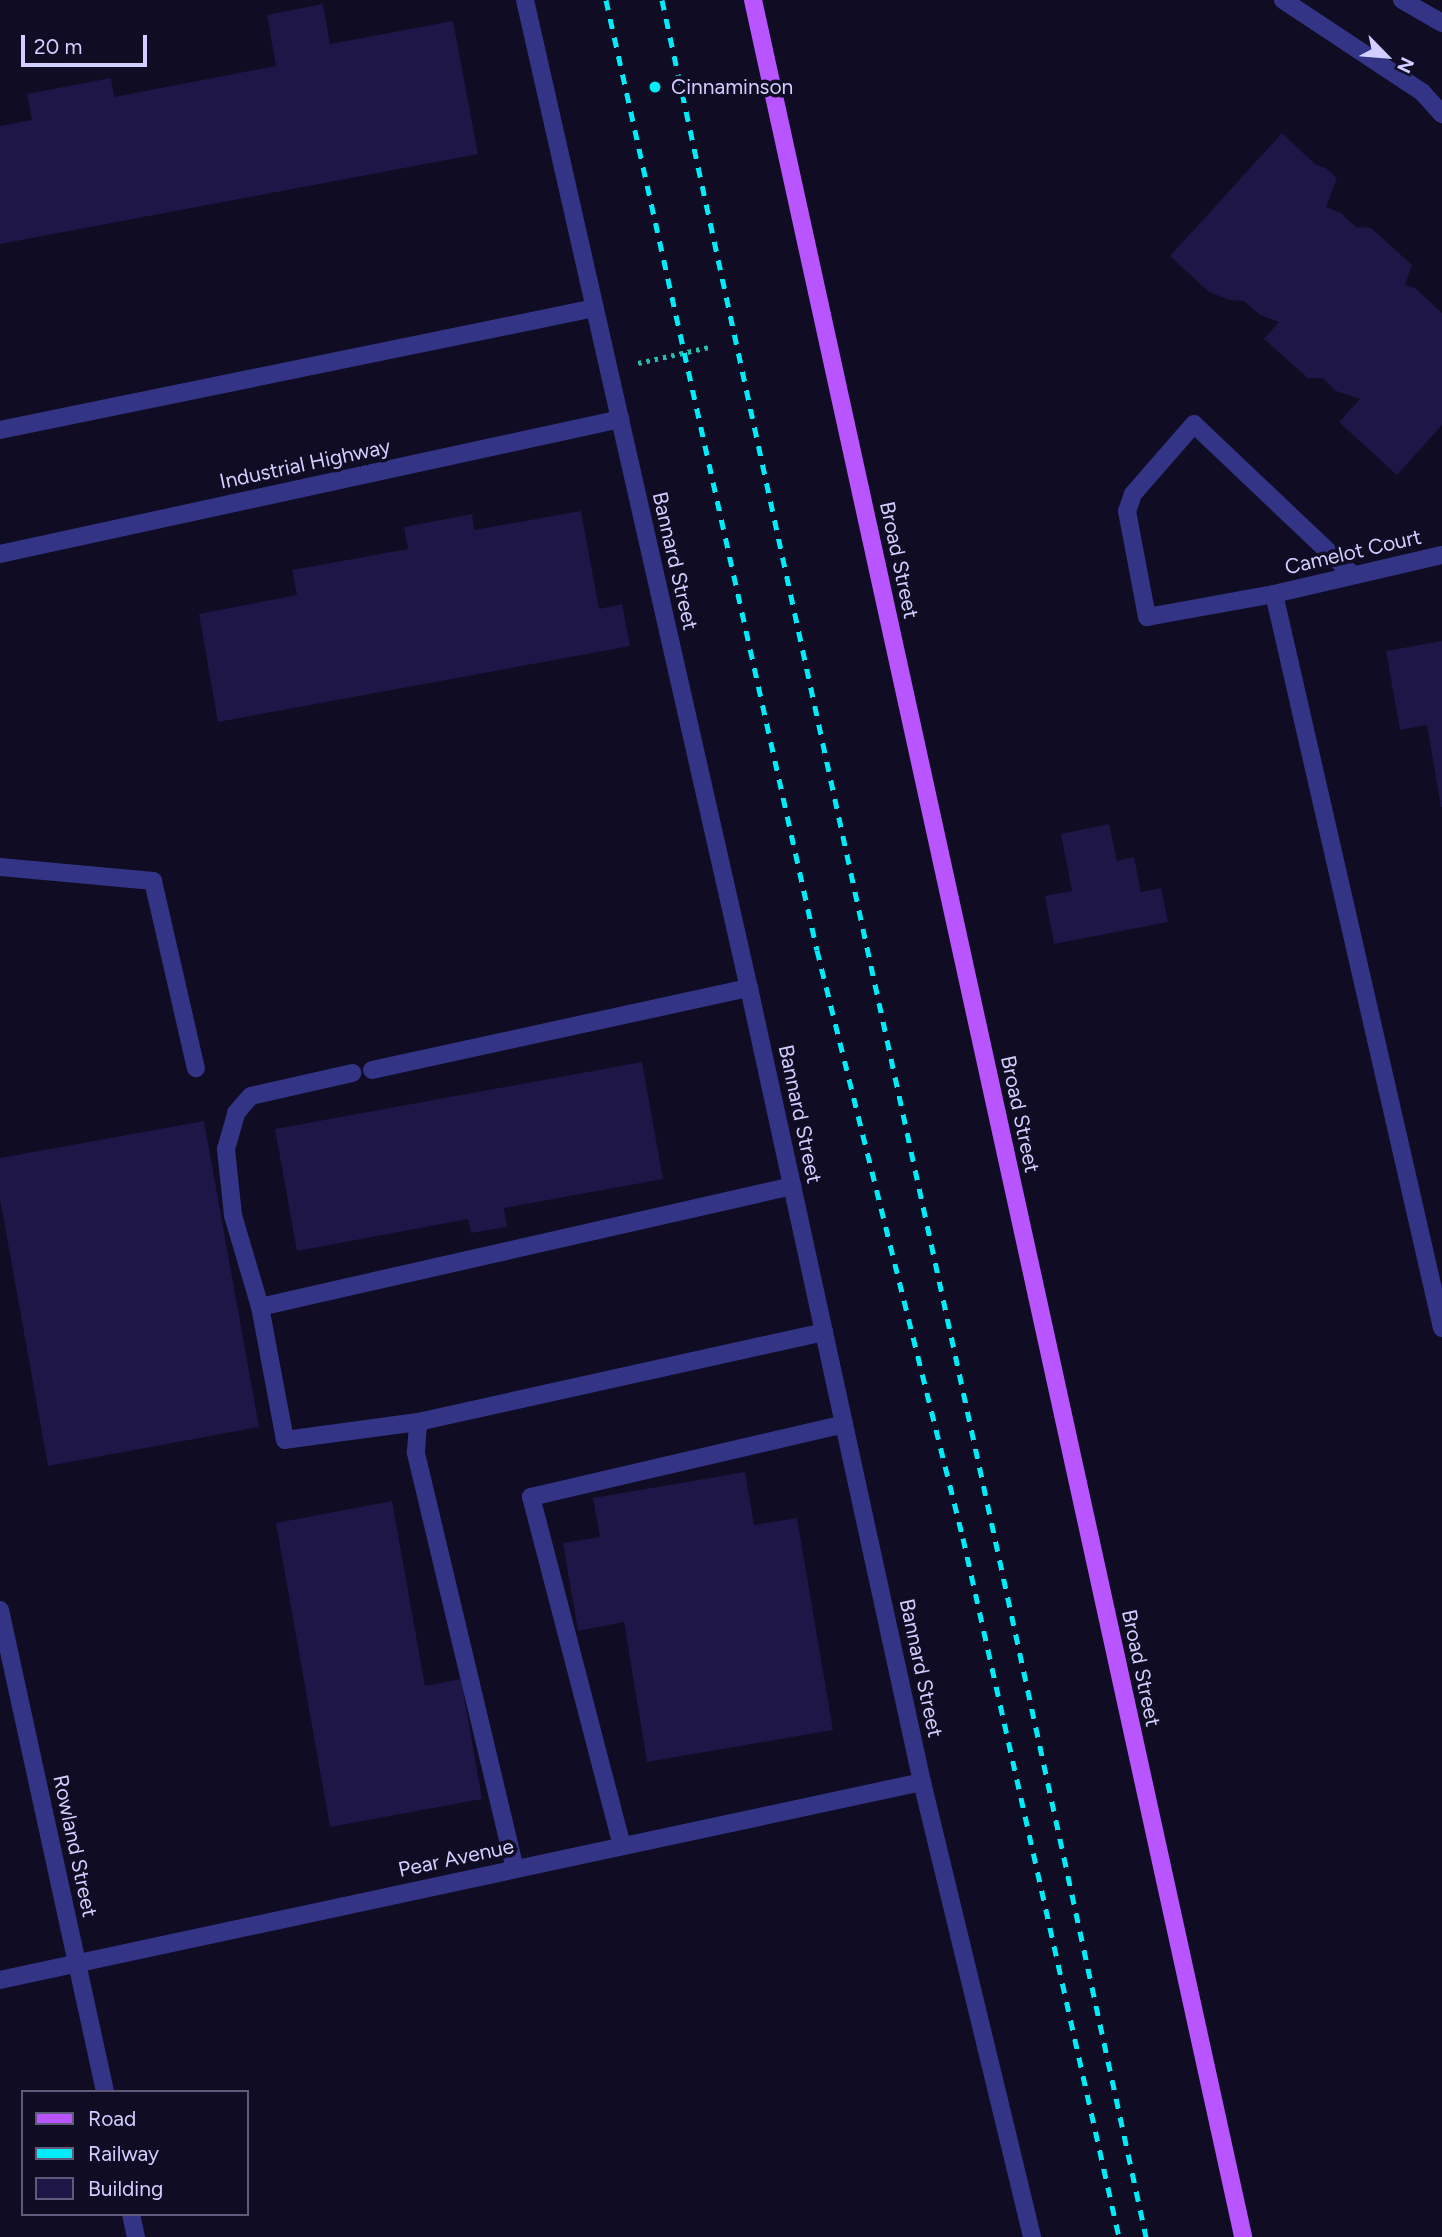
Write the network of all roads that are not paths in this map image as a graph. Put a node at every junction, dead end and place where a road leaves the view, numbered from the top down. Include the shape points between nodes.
1 (525, 0) edge
2 (753, 0) edge
3 (1283, 0) edge
4 (1402, 0) edge
5 (1442, 23) edge
6 (1442, 114) edge
7 (595, 308) junction
8 (620, 419) junction
9 (0, 430) edge
10 (0, 554) edge
11 (1442, 555) edge
12 (1353, 575) junction
13 (1274, 594) junction
14 (0, 867) edge
15 (749, 988) junction
16 (196, 1068) dead end
17 (372, 1070) dead end
18 (352, 1073) dead end
19 (792, 1186) junction
20 (260, 1307) junction
21 (1442, 1328) edge
22 (824, 1332) junction
23 (418, 1422) junction
24 (844, 1424) junction
25 (0, 1610) edge
26 (922, 1782) junction
27 (622, 1846) junction
28 (515, 1869) junction
29 (77, 1963) junction
30 (0, 1980) edge
31 (105, 2090) edge
32 (131, 2216) edge
33 (136, 2237) edge
34 (1032, 2237) edge
35 (1242, 2237) edge

1 - 7 street, Bannard Street
2 - 35 main road, Broad Street
3 - 6 street via 1422,92
4 - 5 street
7 - 8 street, Bannard Street
7 - 9 street
8 - 10 street, Industrial Highway
8 - 15 street, Bannard Street
11 - 12 street, Camelot Court
12 - 13 street, Camelot Court
12 - 13 street, Camelot Court via 1194,424 1133,495 1127,511 1147,617
13 - 21 street
14 - 16 street via 153,881
15 - 17 street
15 - 19 street, Bannard Street
18 - 20 street via 251,1096 236,1113 226,1149 233,1215
19 - 20 street
19 - 22 street, Bannard Street
20 - 23 street via 285,1440
22 - 23 street
22 - 24 street, Bannard Street
23 - 28 street via 416,1452
24 - 26 street, Bannard Street
24 - 27 street via 531,1497
25 - 29 street, Rowland Street
26 - 27 street, Pear Avenue
26 - 34 street, Bannard Street
27 - 28 street, Pear Avenue
28 - 29 street, Pear Avenue
29 - 30 street, Pear Avenue
29 - 31 street, Rowland Street
32 - 33 street

